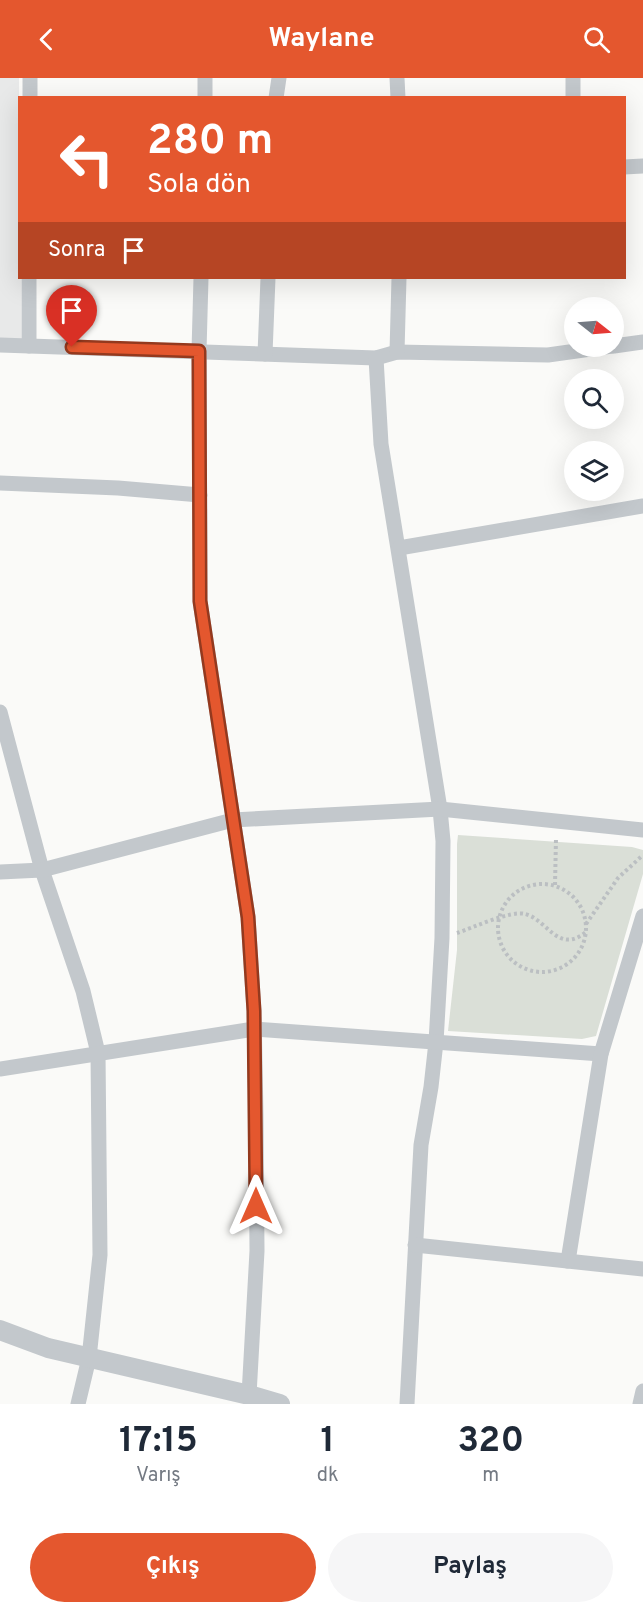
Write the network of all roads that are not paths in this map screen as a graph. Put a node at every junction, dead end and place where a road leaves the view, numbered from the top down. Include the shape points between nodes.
1 (30, 78) edge
2 (205, 78) edge
3 (279, 78) edge
4 (397, 78) edge
5 (573, 78) edge
6 (30, 96) edge
7 (205, 96) edge
8 (276, 96) edge
9 (398, 96) edge
10 (573, 96) edge
11 (643, 166) edge
12 (626, 167) edge
13 (29, 279) edge
14 (201, 279) edge
15 (268, 279) edge
16 (399, 279) edge
17 (643, 342) edge
18 (0, 345) edge
19 (29, 345) junction
20 (624, 345) edge
21 (199, 351) junction
22 (397, 352) junction
23 (265, 354) junction
24 (564, 354) edge
25 (376, 358) junction
26 (0, 483) edge
27 (200, 495) junction
28 (643, 506) edge
29 (399, 548) junction
30 (0, 712) edge
31 (440, 809) junction
32 (233, 820) junction
33 (643, 830) edge
34 (42, 870) junction
35 (0, 872) edge
36 (643, 916) edge
37 (254, 1029) junction
38 (436, 1042) junction
39 (98, 1053) junction
40 (601, 1054) junction
41 (0, 1069) edge
42 (415, 1245) junction
43 (568, 1261) junction
44 (643, 1269) edge
45 (0, 1330) edge
46 (89, 1358) junction
47 (643, 1391) edge
48 (249, 1395) junction
49 (78, 1404) edge
50 (280, 1404) edge
51 (406, 1404) edge
52 (640, 1404) edge

1 - 6 street
2 - 7 street
3 - 8 street
4 - 9 street
5 - 10 street
11 - 12 street
13 - 19 street
14 - 21 street
15 - 23 street
16 - 22 street
17 - 20 street
18 - 19 street
19 - 21 street
21 - 23 street
21 - 27 street
22 - 24 street
22 - 25 street
23 - 25 street
25 - 29 street via 381,444
26 - 27 street
27 - 32 street via 200,601
28 - 29 street
29 - 31 street
30 - 34 street
31 - 32 street
31 - 33 street
31 - 38 street via 442,938
32 - 34 street
32 - 37 street via 248,917
34 - 35 street
34 - 39 street via 83,991
36 - 40 street
37 - 38 street
37 - 39 street
37 - 48 street via 256,1251
38 - 40 street
38 - 42 street via 421,1145
39 - 41 street
39 - 46 street via 100,1255
40 - 43 street
42 - 43 street
42 - 51 street
43 - 44 street
45 - 46 street
46 - 48 street
46 - 49 street
47 - 52 street
48 - 50 street

